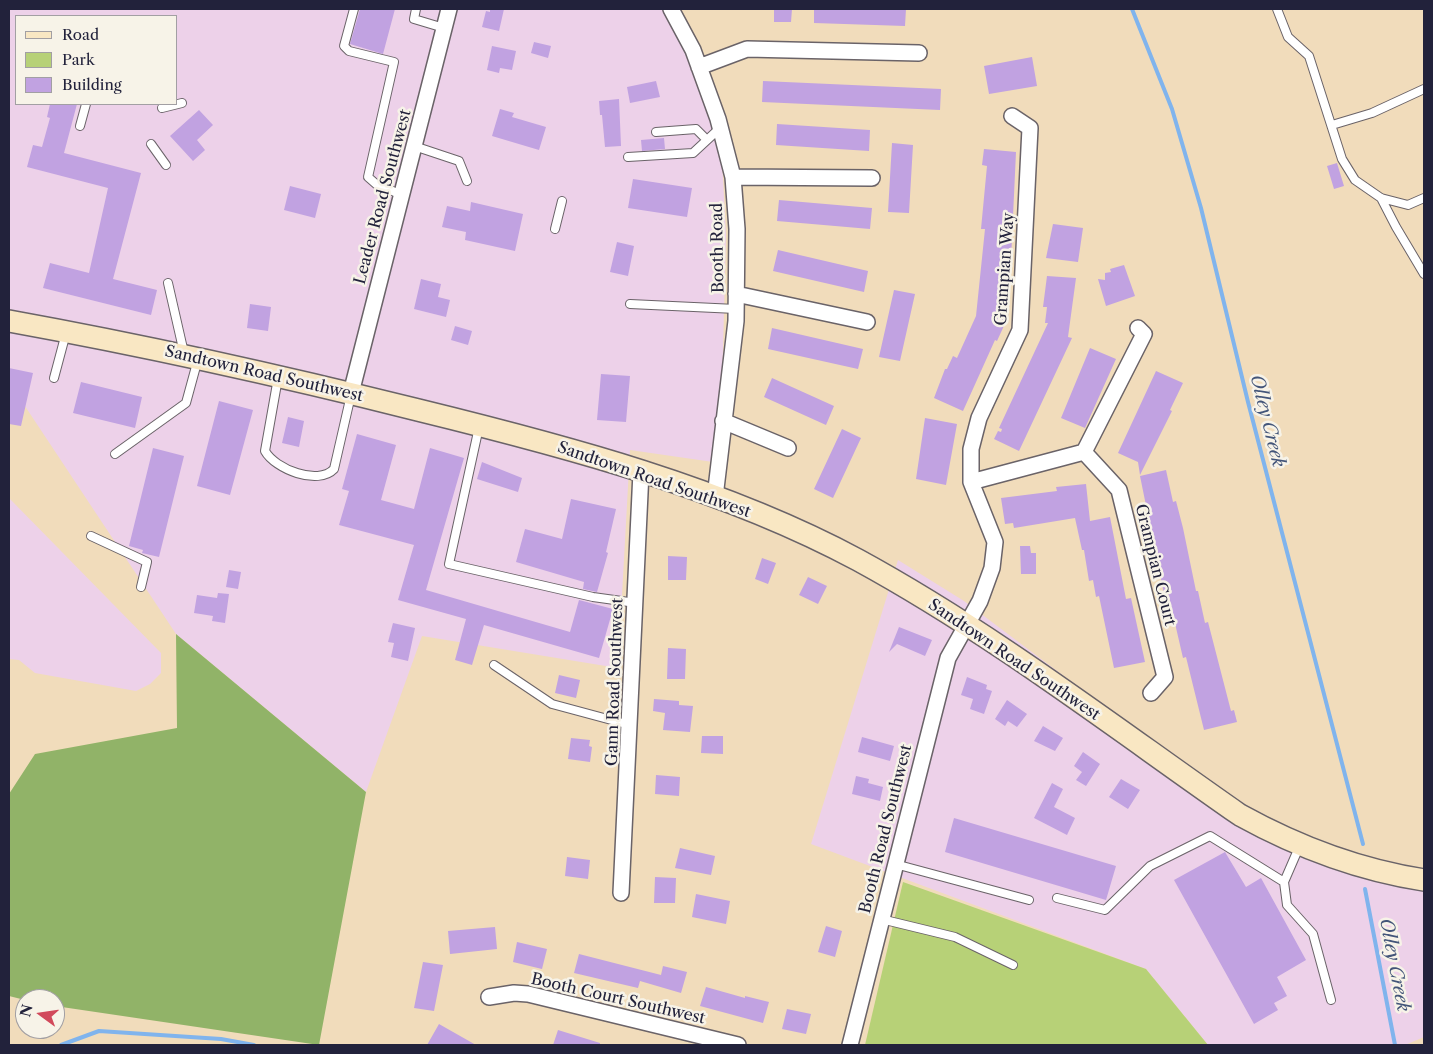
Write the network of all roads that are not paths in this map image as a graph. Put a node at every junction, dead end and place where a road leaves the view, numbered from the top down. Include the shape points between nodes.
1 (354, 9) edge
2 (416, 9) edge
3 (449, 9) edge
4 (671, 9) edge
5 (1277, 9) edge
6 (444, 28) junction
7 (919, 53) dead end
8 (699, 67) junction
9 (1424, 89) edge
10 (182, 103) dead end
11 (178, 104) edge
12 (86, 105) edge
13 (174, 105) edge
14 (162, 108) dead end
15 (1012, 116) dead end
16 (1332, 125) junction
17 (80, 126) dead end
18 (720, 128) junction
19 (656, 132) dead end
20 (707, 140) junction
21 (151, 144) dead end
22 (414, 146) junction
23 (628, 157) dead end
24 (166, 165) dead end
25 (733, 177) junction
26 (872, 178) dead end
27 (468, 181) dead end
28 (402, 194) junction
29 (1381, 198) junction
30 (1424, 198) edge
31 (562, 201) dead end
32 (555, 229) dead end
33 (1424, 274) edge
34 (168, 283) dead end
35 (736, 301) junction
36 (630, 304) dead end
37 (9, 321) edge
38 (867, 322) dead end
39 (1138, 328) dead end
40 (66, 331) junction
41 (192, 356) junction
42 (278, 375) junction
43 (54, 378) dead end
44 (351, 393) junction
45 (723, 421) junction
46 (479, 425) junction
47 (788, 448) dead end
48 (1084, 452) junction
49 (115, 454) dead end
50 (641, 472) junction
51 (971, 482) junction
52 (715, 497) junction
53 (91, 536) dead end
54 (141, 587) dead end
55 (636, 603) junction
56 (966, 625) junction
57 (494, 665) dead end
58 (1151, 693) dead end
59 (630, 725) junction
60 (1300, 845) junction
61 (895, 864) junction
62 (1424, 880) edge
63 (1284, 882) junction
64 (621, 893) dead end
65 (1057, 898) dead end
66 (1029, 900) dead end
67 (881, 919) junction
68 (1013, 965) dead end
69 (489, 996) dead end
70 (1331, 1000) dead end
71 (738, 1045) edge
72 (850, 1045) edge

1 - 28 lane via 344,46 349,51 394,62 368,177 376,184
2 - 6 lane via 414,19
3 - 6 street, Leader Road Southwest
4 - 8 street, Booth Road
5 - 16 lane via 1288,37 1309,56
6 - 22 street, Leader Road Southwest
7 - 8 street via 747,49
8 - 18 street, Booth Road
9 - 16 lane via 1372,113
10 - 11 lane
12 - 17 lane
13 - 14 lane
15 - 51 street, Grampian Way via 1030,128 1020,330 979,418 972,450
16 - 29 lane via 1342,159 1355,180
18 - 20 lane
18 - 25 street, Booth Road
19 - 20 lane via 696,129
20 - 23 lane via 693,153
21 - 24 lane
22 - 27 lane via 459,161
22 - 28 street, Leader Road Southwest
25 - 26 street
25 - 35 street, Booth Road via 737,229
28 - 44 street, Leader Road Southwest
29 - 30 lane via 1408,204
29 - 33 lane
31 - 32 lane
34 - 41 lane
35 - 36 lane
35 - 38 street
35 - 45 street, Booth Road
37 - 40 street, Sandtown Road Southwest
39 - 48 street via 1144,334
40 - 41 street, Sandtown Road Southwest
40 - 43 lane
41 - 42 street, Sandtown Road Southwest
41 - 49 lane via 186,403
42 - 44 street, Sandtown Road Southwest
42 - 44 lane via 265,451 277,464 298,472 321,475 329,474 334,468
44 - 46 street, Sandtown Road Southwest
45 - 47 street
45 - 52 street, Booth Road
46 - 50 street, Sandtown Road Southwest
46 - 55 lane via 449,564
48 - 51 street
48 - 58 street, Grampian Court via 1119,490 1165,677
50 - 52 street, Sandtown Road Southwest
50 - 55 street, Gann Road Southwest
51 - 56 street, Grampian Way via 995,542 992,568 980,601
52 - 56 street, Sandtown Road Southwest via 857,560
53 - 54 lane via 147,562
55 - 59 street, Gann Road Southwest
56 - 60 street, Sandtown Road Southwest via 1078,700 1240,816
56 - 61 street, Booth Road Southwest via 948,658
57 - 59 lane via 552,704
59 - 64 street, Gann Road Southwest
60 - 62 street, Sandtown Road Southwest via 1368,868
60 - 63 lane
61 - 66 lane
61 - 67 street, Booth Road Southwest
63 - 65 lane via 1210,836 1150,866 1105,910
63 - 70 lane via 1287,905 1314,934
67 - 68 lane via 956,937
67 - 72 street, Booth Road Southwest
69 - 71 street, Booth Court Southwest via 528,994

